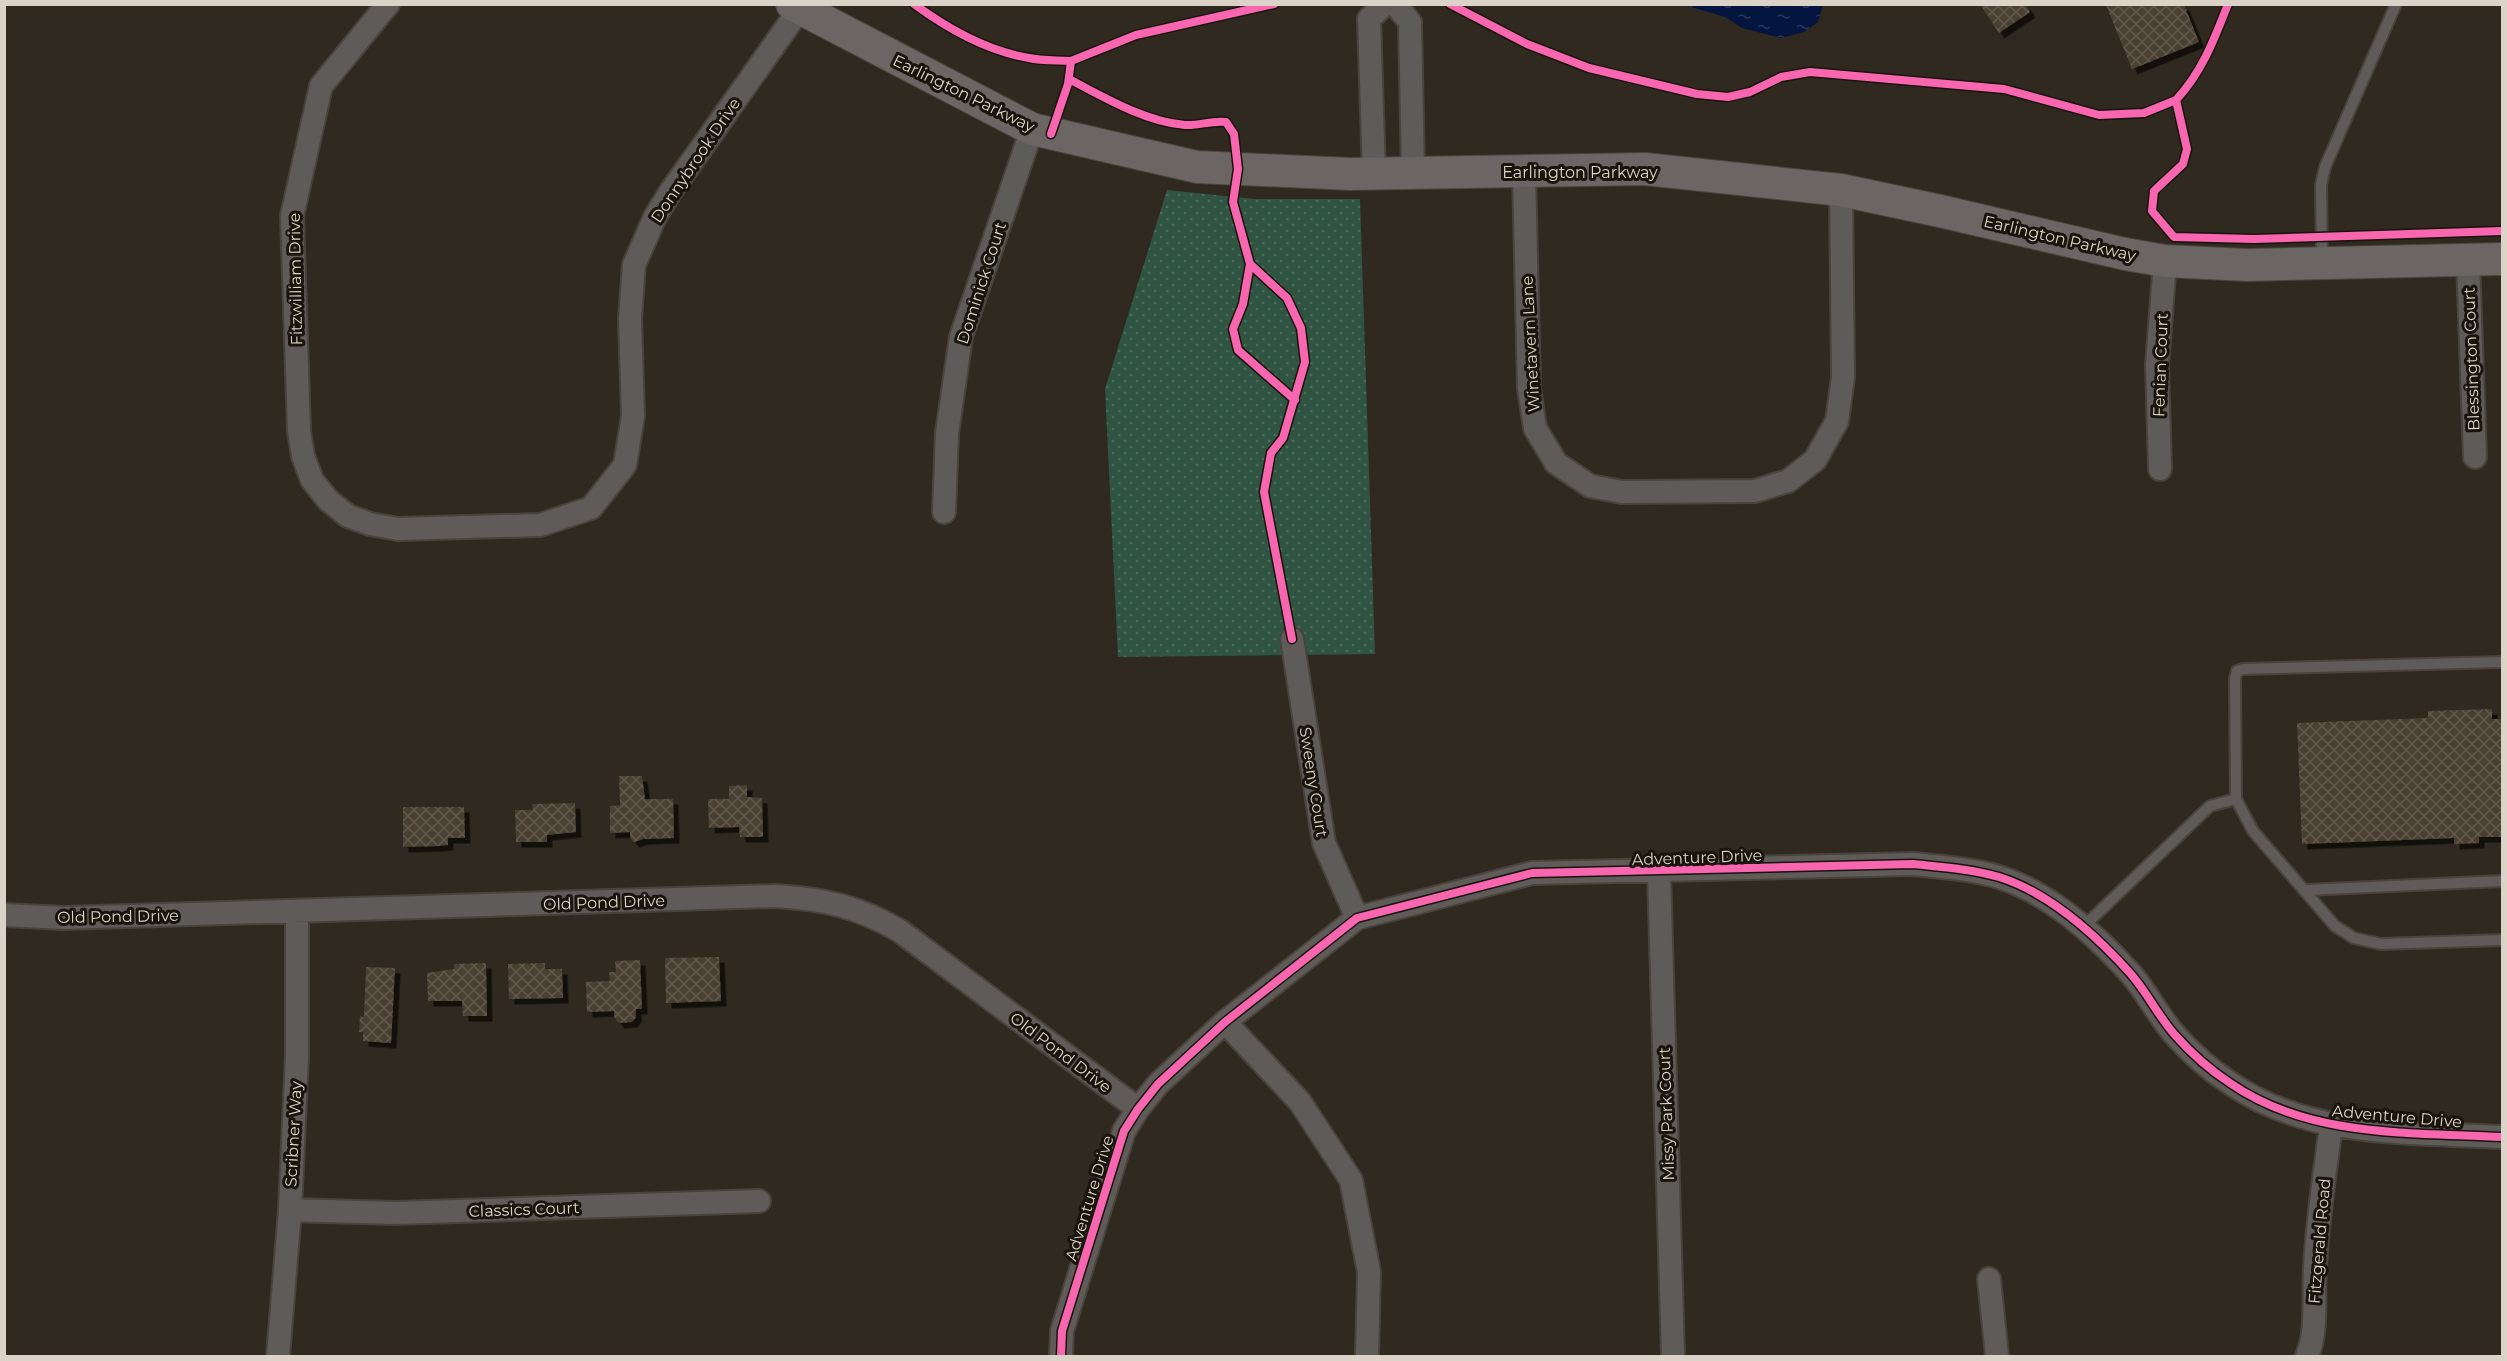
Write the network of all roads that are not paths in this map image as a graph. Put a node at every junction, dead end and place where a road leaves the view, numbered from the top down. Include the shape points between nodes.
1 (388, 4) edge
2 (1385, 4) edge
3 (1395, 4) edge
4 (2396, 4) edge
5 (795, 7) edge
6 (1032, 129) junction
7 (1524, 172) junction
8 (1413, 173) junction
9 (1374, 174) junction
10 (1841, 190) junction
11 (2502, 259) edge
12 (2165, 261) junction
13 (2468, 261) junction
14 (2322, 263) junction
15 (2475, 457) dead end
16 (2160, 469) dead end
17 (328, 500) joint
18 (944, 512) dead end
19 (1292, 639) dead end
20 (2502, 662) edge
21 (2236, 799) junction
22 (1659, 872) junction
23 (2502, 881) edge
24 (2306, 890) junction
25 (297, 911) junction
26 (4, 915) edge
27 (1357, 918) junction
28 (2083, 927) junction
29 (2502, 940) edge
30 (1225, 1022) junction
31 (1138, 1109) junction
32 (2331, 1126) junction
33 (2502, 1137) edge
34 (759, 1201) dead end
35 (290, 1210) junction
36 (1989, 1279) dead end
37 (278, 1356) edge
38 (1061, 1356) edge
39 (1367, 1356) edge
40 (1673, 1356) edge
41 (1997, 1356) edge
42 (2307, 1356) edge

1 - 17 street, Fitzwilliam Drive via 321,86 292,216 299,431 312,480
2 - 9 street via 1369,19
3 - 8 street via 1410,22
4 - 14 lane via 2325,167 2321,185
5 - 6 street, Earlington Parkway
5 - 17 street, Donnybrook Drive via 671,191 634,265 630,318 633,416 625,465 591,508 540,525 398,529 348,516
6 - 9 street, Earlington Parkway via 1197,167
6 - 18 street, Dominick Court via 961,337 947,433
7 - 8 street, Earlington Parkway
7 - 10 street, Earlington Parkway via 1645,169
7 - 10 street, Winetavern Lane via 1529,388 1535,428 1556,463 1590,486 1622,492 1755,491 1788,481 1815,460 1838,421 1843,377
8 - 9 street, Earlington Parkway
10 - 12 street, Earlington Parkway
11 - 13 street, Earlington Parkway
12 - 14 street, Earlington Parkway
12 - 16 street, Fenian Court via 2157,365
13 - 14 street, Earlington Parkway
13 - 15 street, Blessington Court
19 - 27 street, Sweeny Court via 1324,843
20 - 21 lane via 2237,671
21 - 24 lane via 2253,831
21 - 28 lane via 2210,806
22 - 27 street, Adventure Drive via 1532,873
22 - 28 street, Adventure Drive via 1913,864 1957,869 1999,877 2037,893
22 - 40 street, Missy Park Court
23 - 24 lane
24 - 29 lane via 2335,926 2354,938 2381,944
25 - 26 street, Old Pond Drive via 64,918
25 - 31 street, Old Pond Drive via 775,896 841,905 872,915 900,931
25 - 35 street, Scribner Way via 297,1054
27 - 30 street, Adventure Drive
28 - 32 street, Adventure Drive via 2130,973 2175,1034 2208,1067 2254,1098
30 - 31 street, Adventure Drive via 1158,1084
30 - 39 street via 1300,1102 1351,1180 1369,1272
31 - 38 street, Adventure Drive via 1124,1131 1096,1220 1062,1331
32 - 33 street, Adventure Drive
32 - 42 street, Fitzgerald Road
34 - 35 street, Classics Court via 395,1213
35 - 37 street, Scribner Way
36 - 41 street

